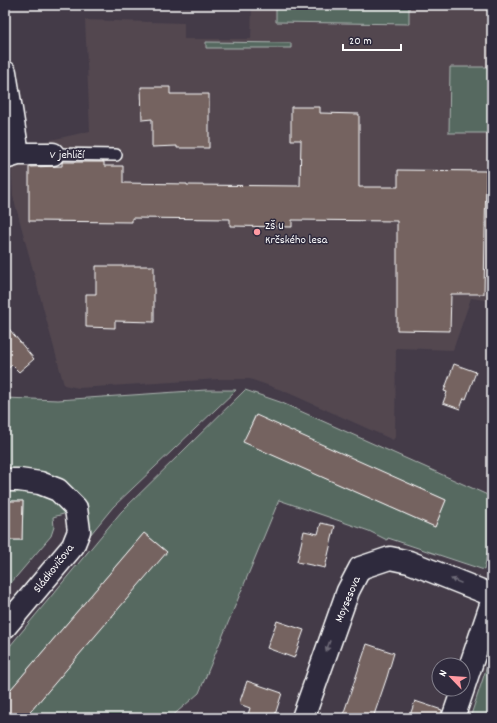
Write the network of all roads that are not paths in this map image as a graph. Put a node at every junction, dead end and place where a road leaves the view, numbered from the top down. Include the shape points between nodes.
1 (5, 72) edge
2 (53, 154) joint
3 (116, 154) dead end
4 (12, 156) edge
5 (5, 480) edge
6 (492, 595) edge
7 (492, 602) edge
8 (5, 627) edge
9 (471, 664) edge
10 (460, 697) edge
11 (303, 718) edge
12 (453, 718) edge

1 - 4 street, V jehličí
2 - 3 lane, V jehličí
2 - 4 street, V jehličí
5 - 8 street, Sládkovičova via 40,483 58,490 76,508 79,531 73,546
6 -> 11 street, Moysesova via 409,562 390,558 360,568 348,591
7 - 9 street
10 - 12 street

